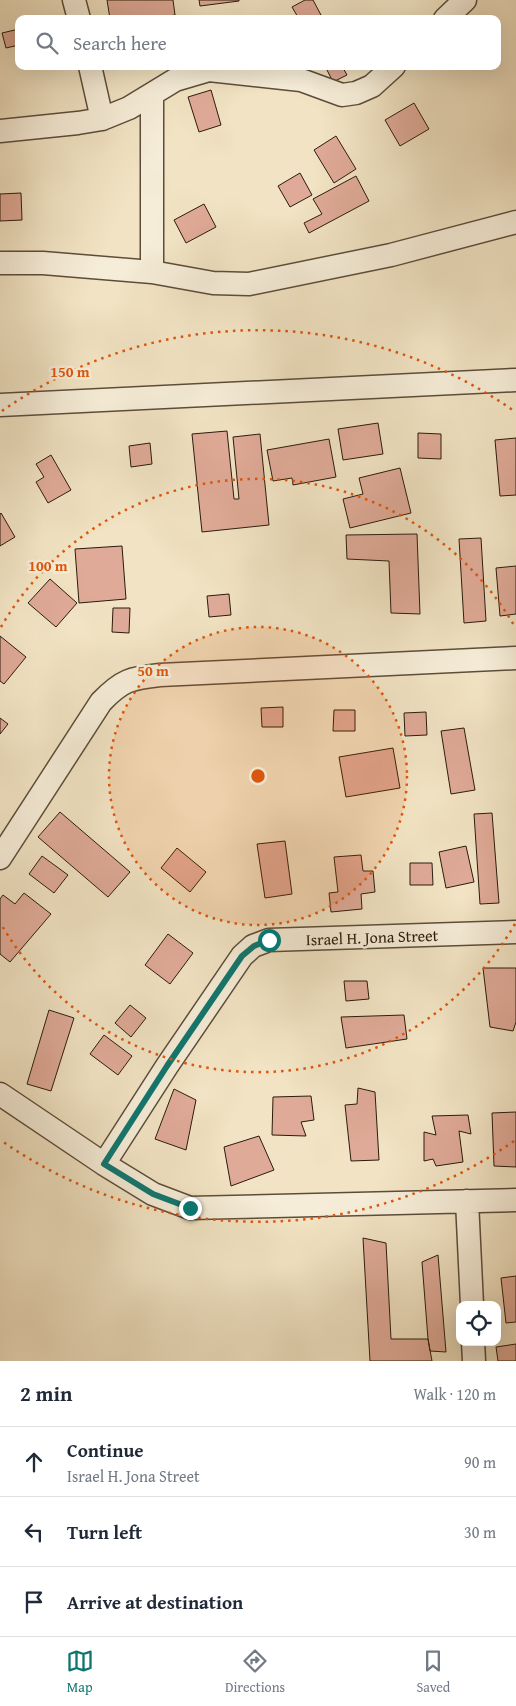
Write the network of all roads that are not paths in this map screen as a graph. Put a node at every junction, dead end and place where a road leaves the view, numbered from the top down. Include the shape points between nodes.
1 (74, 0) edge
2 (465, 0) edge
3 (77, 15) edge
4 (449, 15) edge
5 (91, 70) edge
6 (209, 70) edge
7 (209, 70) edge
8 (390, 70) edge
9 (152, 94) junction
10 (102, 119) junction
11 (0, 131) edge
12 (516, 222) edge
13 (0, 262) edge
14 (152, 272) junction
15 (516, 380) edge
16 (0, 405) edge
17 (516, 658) edge
18 (0, 858) edge
19 (516, 932) edge
20 (0, 1094) edge
21 (104, 1164) junction
22 (516, 1200) edge
23 (467, 1202) junction
24 (472, 1301) edge
25 (473, 1346) edge
26 (474, 1361) edge

1 - 3 street
2 - 4 street
5 - 10 street
6 - 9 street via 174,80
7 - 8 street via 302,80 342,95 372,86
9 - 10 street
9 - 14 street
10 - 11 street
12 - 14 street via 391,255 249,284 213,283
13 - 14 street
15 - 16 street
17 - 18 street via 160,674 138,677 117,685 101,702
19 - 21 street, Israel H. Jona Street via 269,940 254,946 242,956
20 - 21 street
21 - 23 street via 153,1194 190,1208
22 - 23 street
23 - 24 street
25 - 26 street

